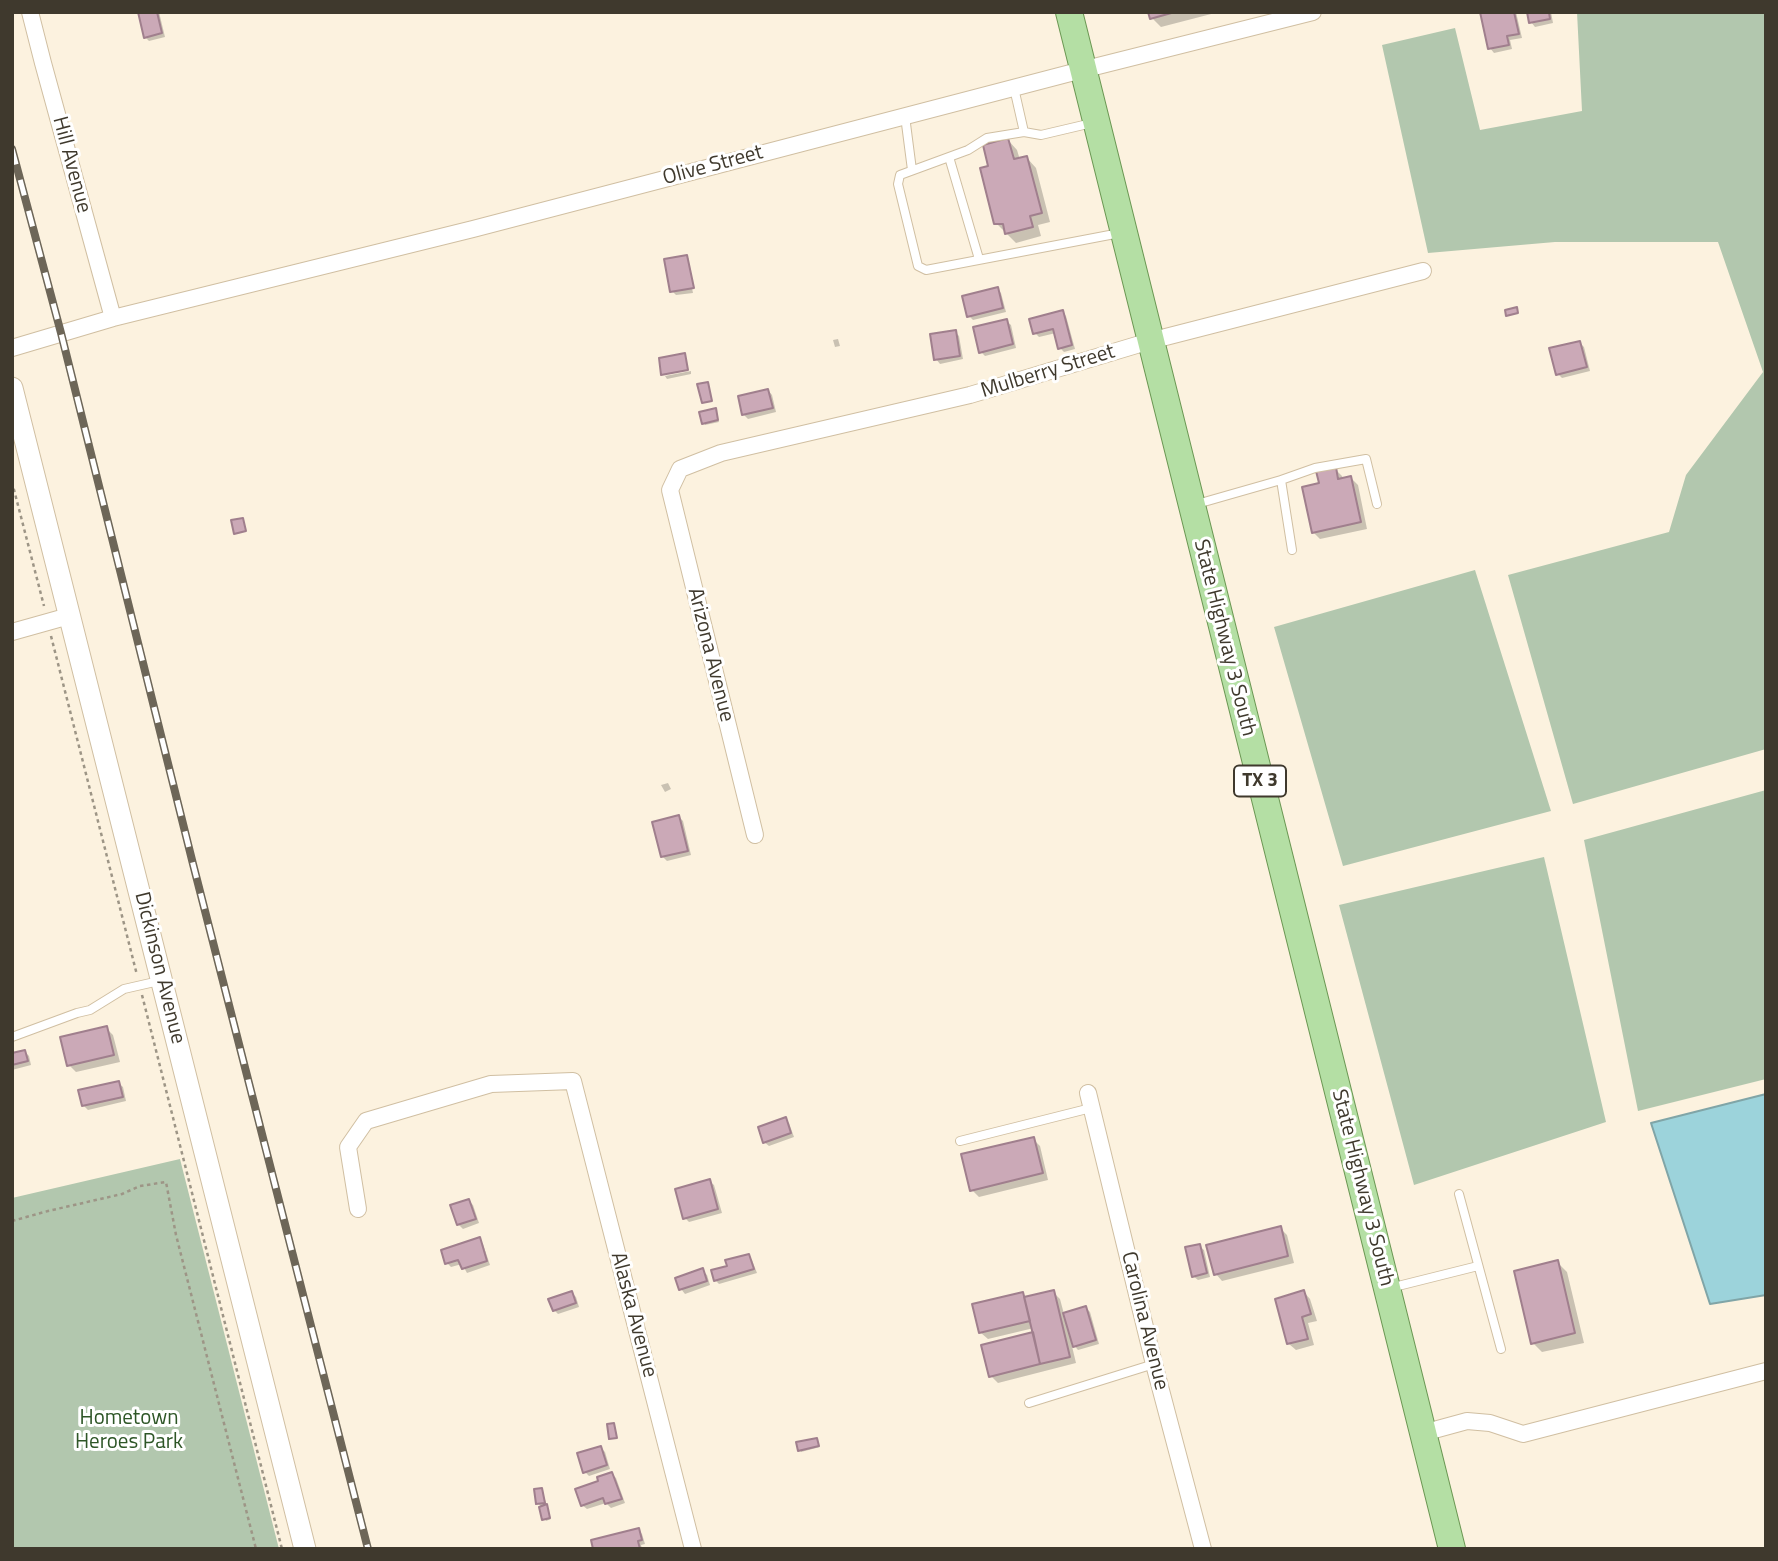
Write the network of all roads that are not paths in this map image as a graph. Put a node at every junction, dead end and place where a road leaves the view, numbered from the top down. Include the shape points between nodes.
1 (30, 12) edge
2 (1069, 12) edge
3 (1312, 12) edge
4 (1082, 70) junction
5 (1014, 88) junction
6 (905, 116) junction
7 (1095, 122) junction
8 (1024, 132) junction
9 (949, 157) junction
10 (912, 170) junction
11 (1123, 233) junction
12 (979, 259) junction
13 (1423, 271) dead end
14 (113, 318) junction
15 (1150, 341) junction
16 (12, 348) edge
17 (12, 388) edge
18 (677, 475) joint
19 (1281, 480) junction
20 (1191, 505) junction
21 (1377, 505) dead end
22 (1292, 550) dead end
23 (69, 616) junction
24 (12, 632) edge
25 (755, 835) dead end
26 (162, 980) junction
27 (12, 1037) edge
28 (1090, 1100) joint
29 (960, 1141) dead end
30 (1459, 1194) dead end
31 (358, 1209) dead end
32 (1478, 1266) junction
33 (1387, 1289) junction
34 (1501, 1349) dead end
35 (1154, 1364) junction
36 (1766, 1371) edge
37 (1029, 1403) dead end
38 (1423, 1433) junction
39 (305, 1549) edge
40 (693, 1549) edge
41 (1203, 1549) edge
42 (1452, 1549) edge

1 - 14 street, Hill Avenue
2 - 4 main road, State Highway 3 South / TX 3
3 - 4 street, Olive Street
4 - 5 street, Olive Street
4 - 7 main road, State Highway 3 South / TX 3
5 - 6 street, Olive Street
5 - 8 lane
6 - 10 lane
6 - 14 street, Olive Street
7 - 8 lane via 1041,135
7 - 11 main road, State Highway 3 South / TX 3
8 - 9 lane via 987,138
9 - 10 lane
9 - 12 lane
10 - 12 lane via 900,175 898,184 918,266 926,270
11 - 12 lane
11 - 15 main road, State Highway 3 South / TX 3
13 - 15 street, Mulberry Street
14 - 16 street, Olive Street
15 - 18 street, Mulberry Street via 970,396 721,453 680,469
15 - 20 main road, State Highway 3 South / TX 3
17 - 23 street, Dickinson Avenue
18 - 25 street, Arizona Avenue via 670,490
19 - 20 lane
19 - 21 lane via 1366,459
19 - 22 lane
20 - 33 main road, State Highway 3 South / TX 3
23 - 24 street
23 - 26 street, Dickinson Avenue
26 - 27 lane via 124,989 90,1010
26 - 39 street, Dickinson Avenue
28 - 29 lane
28 - 35 street, Carolina Avenue
30 - 32 lane
31 - 40 street, Alaska Avenue via 348,1147 366,1121 491,1084 573,1081
32 - 33 lane
32 - 34 lane
33 - 38 main road, State Highway 3 South / TX 3
35 - 37 lane
35 - 41 street, Carolina Avenue
36 - 38 street via 1523,1434 1467,1421
38 - 42 main road, State Highway 3 South / TX 3

